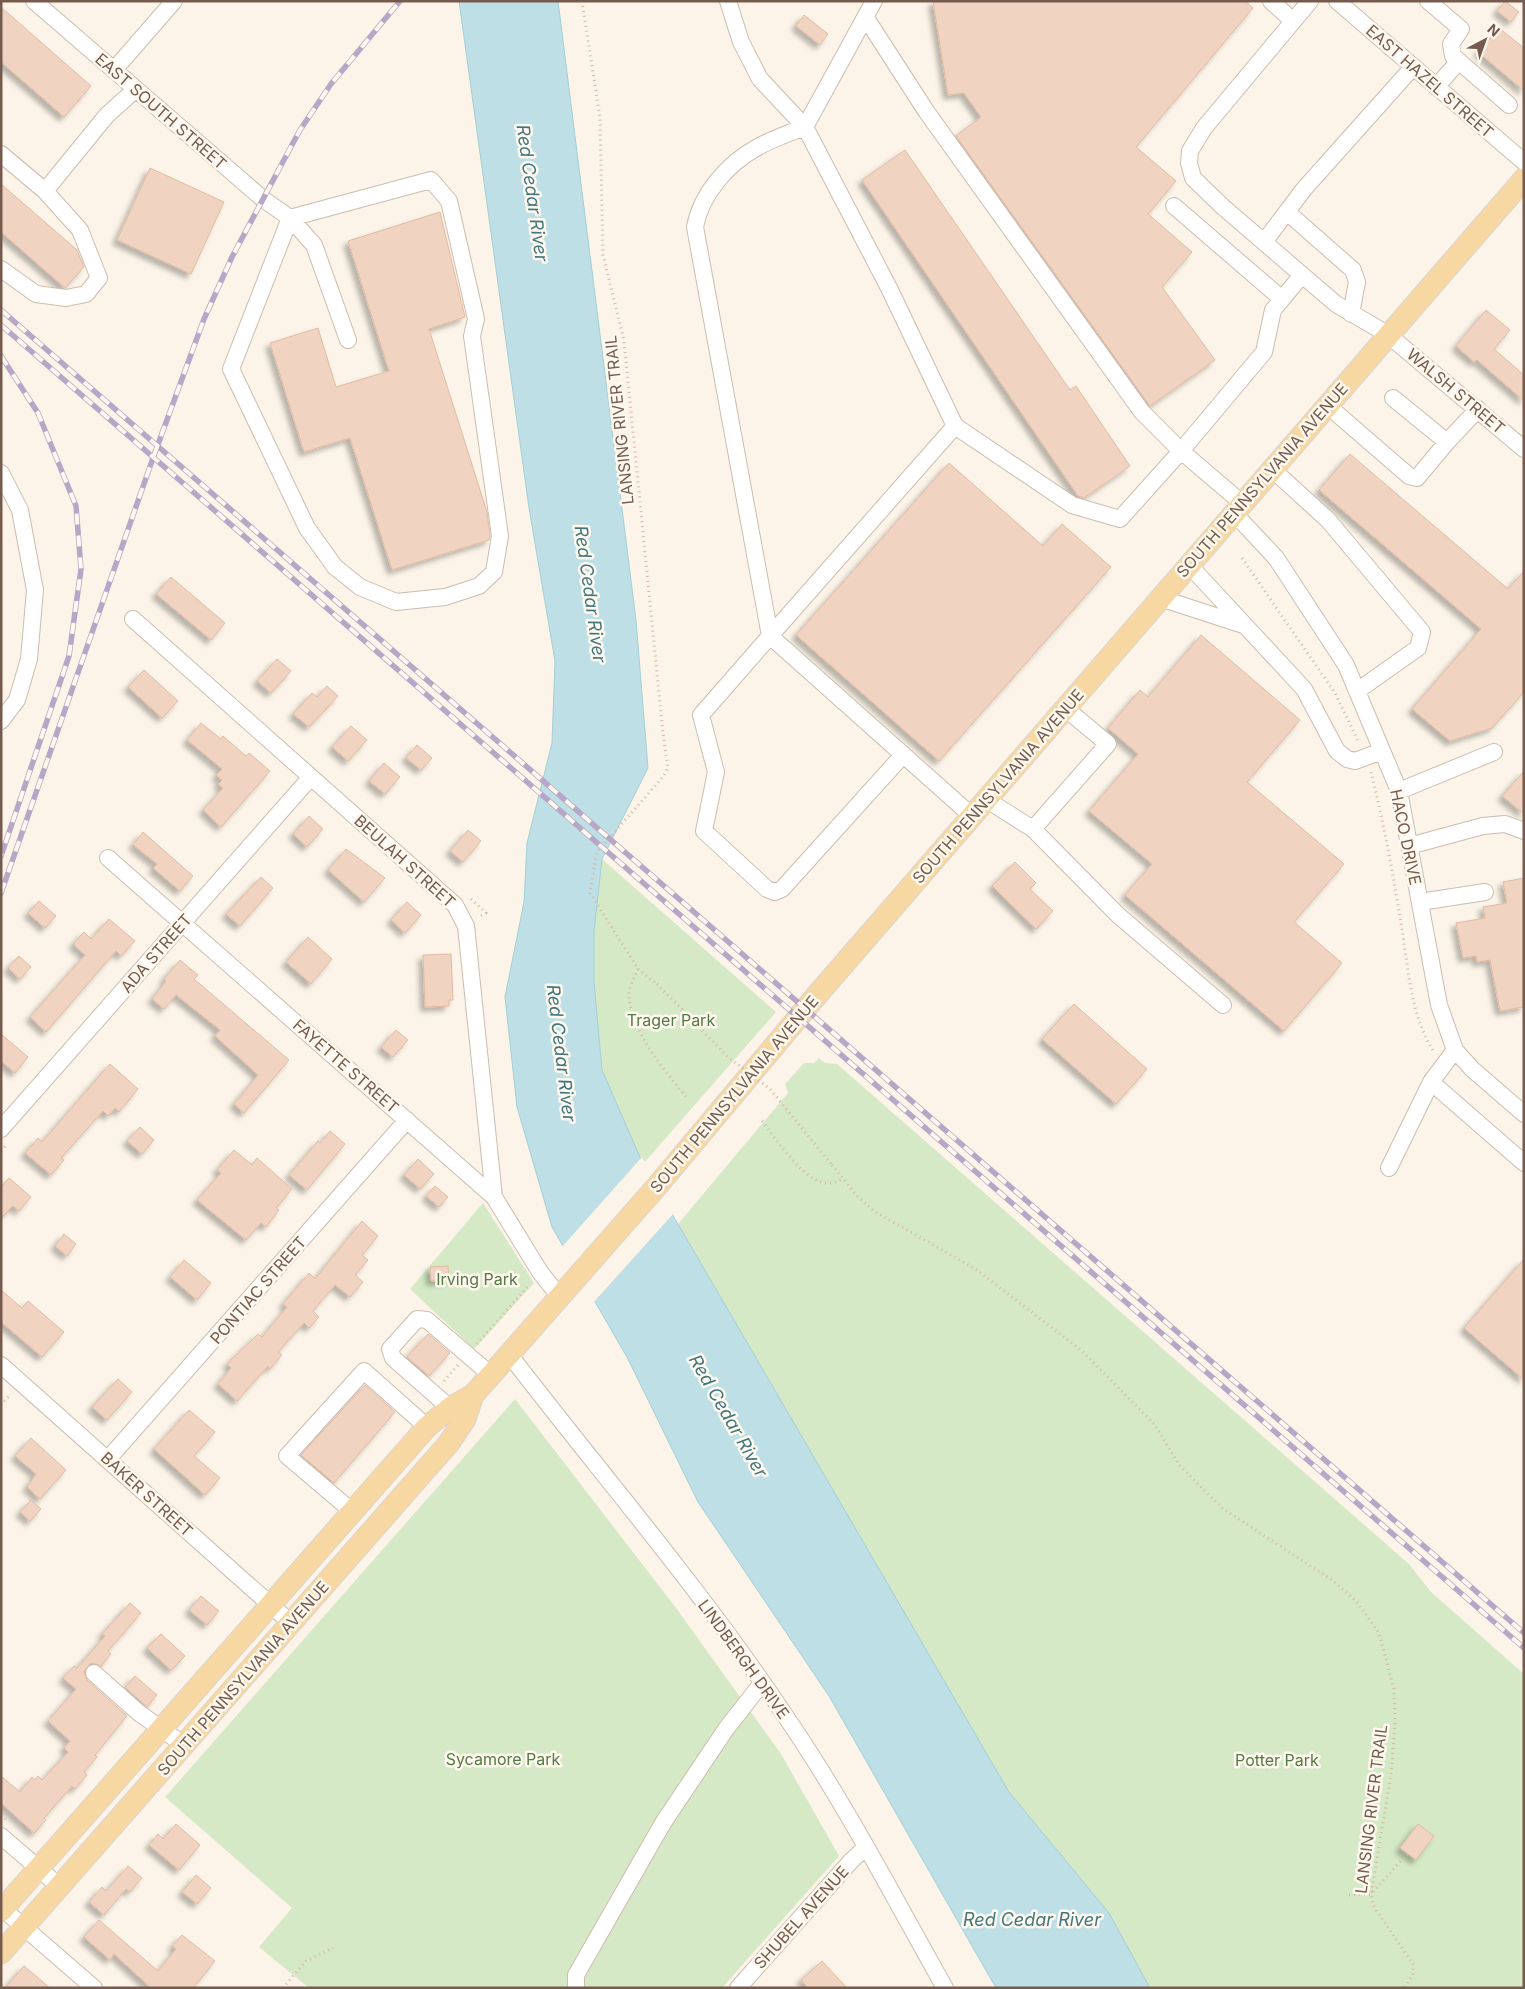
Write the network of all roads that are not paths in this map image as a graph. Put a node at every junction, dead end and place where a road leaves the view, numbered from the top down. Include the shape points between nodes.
1 (34, 1) edge
2 (174, 1) edge
3 (728, 1) edge
4 (874, 1) edge
5 (1271, 1) edge
6 (1310, 1) edge
7 (1337, 1) edge
8 (1428, 1) edge
9 (1355, 7) edge
10 (866, 18) junction
11 (1293, 21) junction
12 (1458, 61) junction
13 (1413, 67) junction
14 (114, 70) junction
15 (1436, 87) junction
16 (136, 89) junction
17 (1509, 105) dead end
18 (805, 127) junction
19 (1, 154) edge
20 (1524, 162) edge
21 (1524, 179) edge
22 (45, 190) junction
23 (1174, 206) dead end
24 (1287, 212) junction
25 (290, 218) junction
26 (1264, 242) junction
27 (1, 269) edge
28 (1302, 275) junction
29 (1282, 299) junction
30 (1351, 314) junction
31 (1387, 334) junction
32 (348, 340) dead end
33 (1393, 398) dead end
34 (1327, 405) junction
35 (1478, 409) junction
36 (954, 426) junction
37 (1447, 442) junction
38 (1524, 448) edge
39 (1181, 451) junction
40 (1272, 469) junction
41 (1, 473) edge
42 (1238, 508) junction
43 (1189, 565) junction
44 (1160, 598) junction
45 (133, 619) dead end
46 (1245, 626) junction
47 (770, 636) junction
48 (1357, 691) junction
49 (1065, 708) junction
50 (3, 716) edge
51 (1382, 750) junction
52 (1494, 752) dead end
53 (903, 755) junction
54 (311, 777) junction
55 (1399, 791) junction
56 (987, 800) junction
57 (972, 816) junction
58 (1033, 829) junction
59 (1524, 831) edge
60 (1409, 846) junction
61 (108, 858) dead end
62 (1485, 892) dead end
63 (1420, 902) junction
64 (184, 923) junction
65 (1223, 1005) dead end
66 (1455, 1050) junction
67 (1431, 1082) junction
68 (1524, 1114) edge
69 (407, 1120) junction
70 (1, 1129) edge
71 (1521, 1155) edge
72 (1389, 1168) dead end
73 (494, 1197) junction
74 (560, 1296) junction
75 (509, 1354) junction
76 (490, 1375) junction
77 (5, 1379) edge
78 (473, 1395) junction
79 (450, 1408) junction
80 (427, 1427) junction
81 (108, 1459) junction
82 (353, 1512) junction
83 (271, 1605) junction
84 (291, 1623) junction
85 (94, 1673) dead end
86 (762, 1683) junction
87 (162, 1728) junction
88 (184, 1746) junction
89 (1, 1836) edge
90 (866, 1848) junction
91 (39, 1869) junction
92 (60, 1886) junction
93 (2, 1910) edge
94 (24, 1927) junction
95 (1, 1953) edge
96 (94, 1988) edge
97 (576, 1988) edge
98 (738, 1988) edge
99 (945, 1988) edge

1 - 14 street, EAST SOUTH STREET
2 - 14 street
3 - 18 street via 741,42 760,79
4 - 10 street
5 - 11 street
6 - 11 street, WALSH STREET
7 - 9 street, EAST HAZEL STREET
8 - 12 street via 1460,29 1450,50
9 - 13 street, EAST HAZEL STREET
10 - 18 street
10 - 39 street, HACO DRIVE via 926,111 1136,404
11 - 26 street, WALSH STREET via 1204,128 1190,151 1193,178
12 - 15 street
12 - 17 street
13 - 15 street, EAST HAZEL STREET
13 - 24 street
14 - 16 street, EAST SOUTH STREET
15 - 20 street, EAST HAZEL STREET
16 - 22 street via 107,115
16 - 25 street, EAST SOUTH STREET
18 - 36 street via 889,288
18 - 47 street via 759,146 740,158 707,195 698,211 695,227
19 - 22 street
21 - 31 main road, SOUTH PENNSYLVANIA AVENUE
22 - 27 street via 80,230 99,278 86,294 66,298 36,294
23 - 29 street
24 - 26 street
24 - 30 street via 1353,270 1358,282
25 - 25 street via 431,180 449,201 476,319 472,336 500,536 494,572 479,586 445,597 396,602 360,587 335,566 307,528 231,369
25 - 32 street, EAST SOUTH STREET via 314,245
26 - 28 street, WALSH STREET
28 - 29 street
28 - 30 street, WALSH STREET
29 - 39 street via 1273,310 1264,352
30 - 31 street, WALSH STREET
31 - 34 main road, SOUTH PENNSYLVANIA AVENUE
31 - 35 street, WALSH STREET
33 - 37 street
34 - 37 street via 1414,479
34 - 40 main road, SOUTH PENNSYLVANIA AVENUE
35 - 37 street
35 - 38 street, WALSH STREET
36 - 39 street via 1072,505 1120,519
36 - 47 street
39 - 42 street, HACO DRIVE
40 - 42 main road, SOUTH PENNSYLVANIA AVENUE
40 - 48 street via 1328,520 1422,632 1418,648
41 - 50 street via 20,510 35,590 29,660 16,700
42 - 43 main road, SOUTH PENNSYLVANIA AVENUE
42 - 48 street, HACO DRIVE via 1276,558 1346,665
43 - 44 main road, SOUTH PENNSYLVANIA AVENUE
43 - 46 street
44 - 46 street
44 - 49 main road, SOUTH PENNSYLVANIA AVENUE
45 - 54 street, BEULAH STREET
46 - 51 street via 1304,690 1337,750 1355,761
47 - 53 street
47 - 53 street via 701,715 716,772 704,831 767,889 775,892 782,889
48 - 51 street, HACO DRIVE
49 - 56 main road, SOUTH PENNSYLVANIA AVENUE
49 - 58 street via 1108,744
51 - 55 street, HACO DRIVE
52 - 55 street
53 - 57 street
54 - 64 street, ADA STREET
54 - 73 street, BEULAH STREET via 462,914 466,926
55 - 60 street, HACO DRIVE
56 - 57 main road, SOUTH PENNSYLVANIA AVENUE
56 - 58 street
57 - 74 main road, SOUTH PENNSYLVANIA AVENUE
58 - 65 street via 1118,915
59 - 60 street via 1505,824 1483,826
60 - 63 street, HACO DRIVE
61 - 64 street, FAYETTE STREET
62 - 63 street
63 - 66 street, HACO DRIVE via 1439,1005
64 - 69 street, FAYETTE STREET
64 - 70 street, ADA STREET
66 - 67 street
66 - 68 street, HACO DRIVE
67 - 71 street
67 - 72 street
69 - 73 street, FAYETTE STREET
69 - 81 street, PONTIAC STREET
73 - 74 street, FAYETTE STREET via 540,1272
74 - 75 main road, SOUTH PENNSYLVANIA AVENUE
75 - 76 main road, SOUTH PENNSYLVANIA AVENUE
75 - 86 street, LINDBERGH DRIVE via 650,1530
76 - 78 main road, SOUTH PENNSYLVANIA AVENUE
76 - 79 street via 426,1320 417,1318 390,1349 393,1358
77 - 81 street, BAKER STREET
78 - 79 main road, SOUTH PENNSYLVANIA AVENUE
78 - 84 main road, SOUTH PENNSYLVANIA AVENUE via 465,1419 449,1443
79 - 80 main road, SOUTH PENNSYLVANIA AVENUE
80 - 82 main road, SOUTH PENNSYLVANIA AVENUE
80 - 82 street via 364,1371 287,1456
81 - 83 street, BAKER STREET
82 - 83 main road, SOUTH PENNSYLVANIA AVENUE
83 - 84 street, BAKER STREET
83 - 87 main road, SOUTH PENNSYLVANIA AVENUE
84 - 88 main road, SOUTH PENNSYLVANIA AVENUE
85 - 87 street via 139,1713
86 - 90 street, LINDBERGH DRIVE via 832,1789
86 - 97 street via 726,1729 663,1823 576,1975
87 - 88 street
87 - 91 main road, SOUTH PENNSYLVANIA AVENUE
88 - 92 main road, SOUTH PENNSYLVANIA AVENUE
89 - 91 street
90 - 98 street, SHUBEL AVENUE
90 - 99 street, LINDBERGH DRIVE
91 - 92 street
91 - 93 main road, SOUTH PENNSYLVANIA AVENUE
92 - 94 main road, SOUTH PENNSYLVANIA AVENUE
93 - 94 street
94 - 95 main road, SOUTH PENNSYLVANIA AVENUE
94 - 96 street

